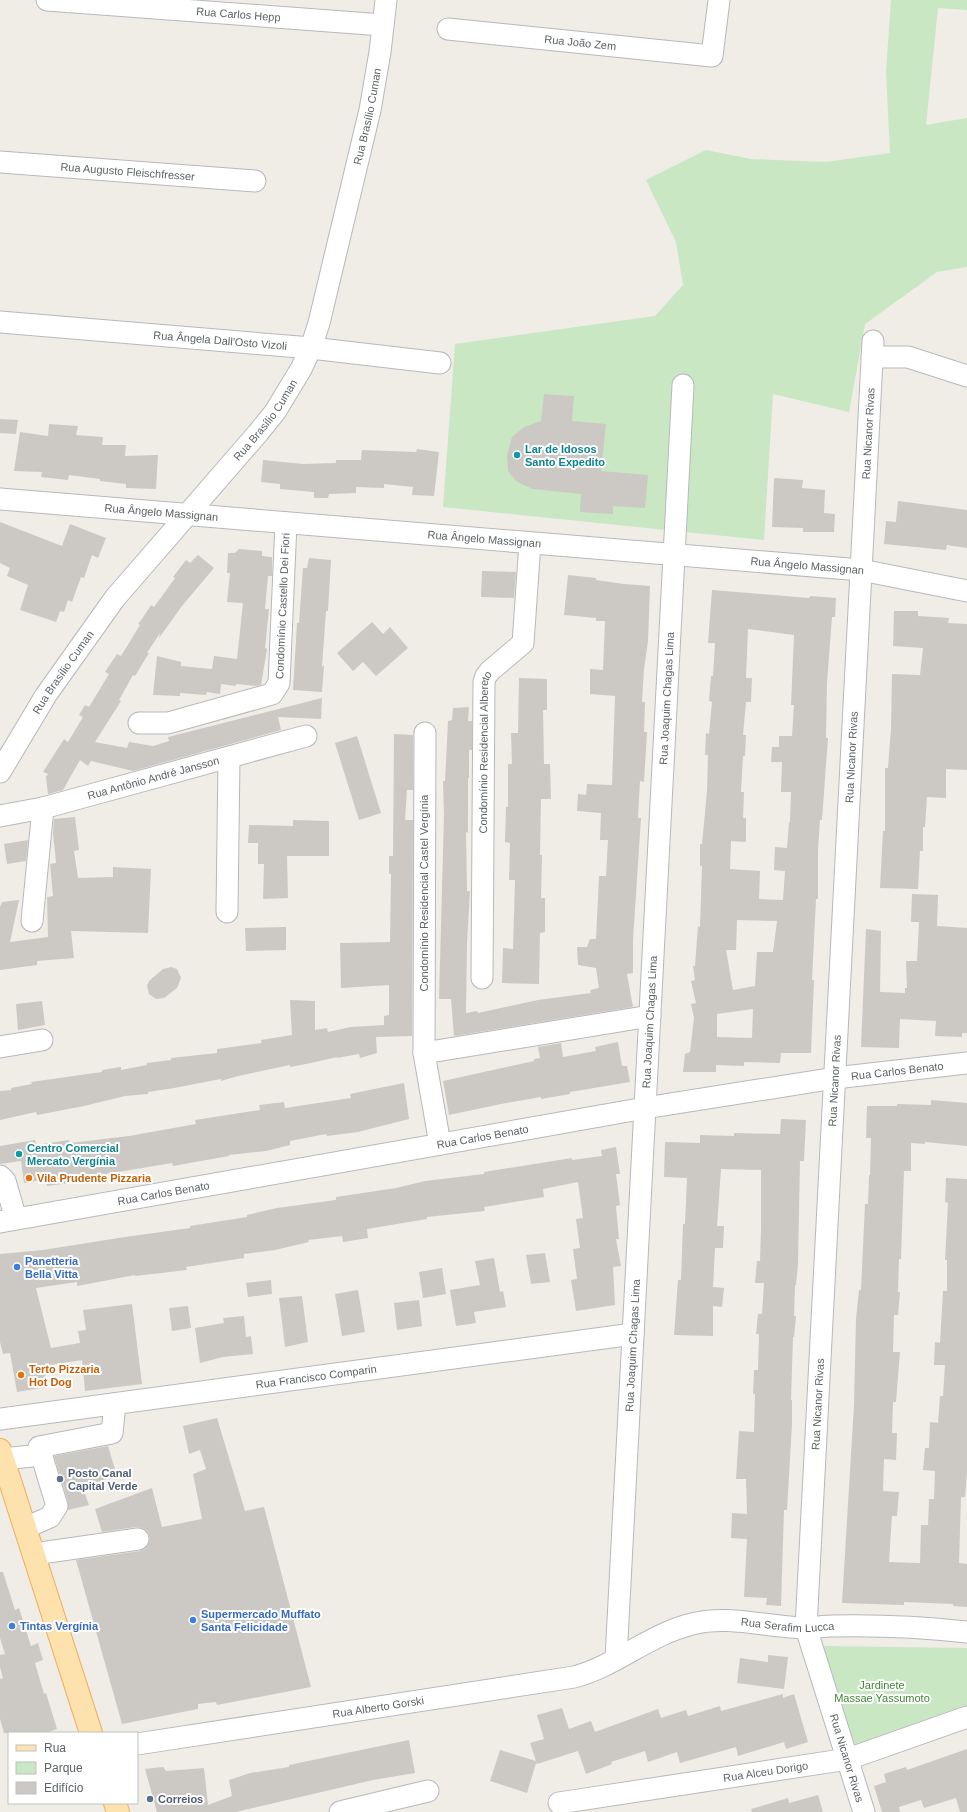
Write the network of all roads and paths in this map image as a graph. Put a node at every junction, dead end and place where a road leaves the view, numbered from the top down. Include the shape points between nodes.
1 (47, 0) edge
2 (719, 0) edge
3 (384, 1) edge
4 (383, 24) junction
5 (448, 29) dead end
6 (0, 162) edge
7 (255, 181) dead end
8 (0, 322) edge
9 (311, 348) junction
10 (440, 363) dead end
11 (967, 376) edge
12 (683, 385) dead end
13 (0, 499) edge
14 (185, 515) junction
15 (286, 524) junction
16 (530, 543) junction
17 (675, 555) junction
18 (861, 570) junction
19 (967, 591) edge
20 (139, 723) dead end
21 (425, 733) dead end
22 (306, 736) dead end
23 (229, 757) junction
24 (0, 772) edge
25 (43, 808) junction
26 (0, 816) edge
27 (228, 912) dead end
28 (32, 920) dead end
29 (482, 978) dead end
30 (650, 1016) junction
31 (42, 1040) dead end
32 (0, 1047) edge
33 (424, 1053) junction
34 (967, 1063) edge
35 (835, 1078) junction
36 (645, 1108) junction
37 (440, 1144) junction
38 (0, 1176) edge
39 (8, 1221) edge
40 (633, 1334) junction
41 (115, 1404) junction
42 (54, 1412) junction
43 (0, 1419) edge
44 (73, 1440) junction
45 (1, 1455) edge
46 (42, 1455) junction
47 (5, 1485) edge
48 (25, 1528) junction
49 (138, 1539) dead end
50 (34, 1554) junction
51 (806, 1628) junction
52 (967, 1632) edge
53 (616, 1659) junction
54 (967, 1717) edge
55 (91, 1732) edge
56 (138, 1744) edge
57 (848, 1759) junction
58 (428, 1791) dead end
59 (559, 1803) dead end
60 (340, 1812) edge
61 (864, 1812) edge

1 - 4 street, Rua Carlos Hepp
2 - 5 street, Rua João Zem via 712,56
3 - 4 street, Rua Brasílio Cuman
4 - 9 street, Rua Brasílio Cuman via 370,110 327,293
6 - 7 street, Rua Augusto Fleischfresser
8 - 9 street, Rua Ângela Dall'Osto Vizoli
9 - 10 street, Rua Ângela Dall'Osto Vizoli
9 - 14 street, Rua Brasílio Cuman via 275,412
11 - 18 street, Rua Nicanor Rivas via 873,349
12 - 17 street, Rua Joaquim Chagas Lima
13 - 14 street, Rua Ângelo Massignan
14 - 15 street, Rua Ângelo Massignan
14 - 24 street, Rua Brasílio Cuman via 114,598 83,641 46,695
15 - 16 street, Rua Ângelo Massignan
15 - 20 street, Condomínio Castello Dei Fiori via 279,683 272,694 168,723
16 - 17 street, Rua Ângelo Massignan
16 - 29 street, Condomínio Residencial Albereto via 523,643 490,671 484,682
17 - 18 street, Rua Ângelo Massignan
17 - 30 street, Rua Joaquim Chagas Lima
18 - 19 street, Rua Ângelo Massignan
18 - 35 street, Rua Nicanor Rivas
21 - 33 street, Condomínio Residencial Castel Vergínia
22 - 23 street, Rua Antônio André Jansson
23 - 25 street, Rua Antônio André Jansson
23 - 27 street
25 - 26 street, Rua Antônio André Jansson
25 - 28 street
30 - 33 street
30 - 36 street, Rua Joaquim Chagas Lima
31 - 32 street
33 - 37 street, Condomínio Residencial Castel Vergínia
34 - 35 street, Rua Carlos Benato
35 - 36 street, Rua Carlos Benato
35 - 51 street, Rua Nicanor Rivas
36 - 37 street, Rua Carlos Benato
36 - 40 street, Rua Joaquim Chagas Lima
37 - 39 street, Rua Carlos Benato
38 - 39 street via 5,1181
40 - 41 street, Rua Francisco Comparin
40 - 53 street, Rua Joaquim Chagas Lima
41 - 42 street, Rua Francisco Comparin
41 - 44 street via 112,1432
42 - 43 street, Rua Francisco Comparin
42 - 44 street
44 - 46 street via 40,1446
45 - 46 street
45 - 47 main road
46 - 48 street via 57,1506 50,1517
47 - 48 main road
48 - 50 main road
49 - 50 street
50 - 55 main road
51 - 52 street, Rua Serafim Lucca via 888,1626
51 - 53 street, Rua Serafim Lucca via 728,1622 695,1623 661,1634
51 - 57 street, Rua Nicanor Rivas
53 - 56 street, Rua Alberto Gorski via 601,1668 574,1678
54 - 57 street, Rua Alceu Dorigo
57 - 59 street, Rua Alceu Dorigo
57 - 61 street, Rua Nicanor Rivas
58 - 60 street

